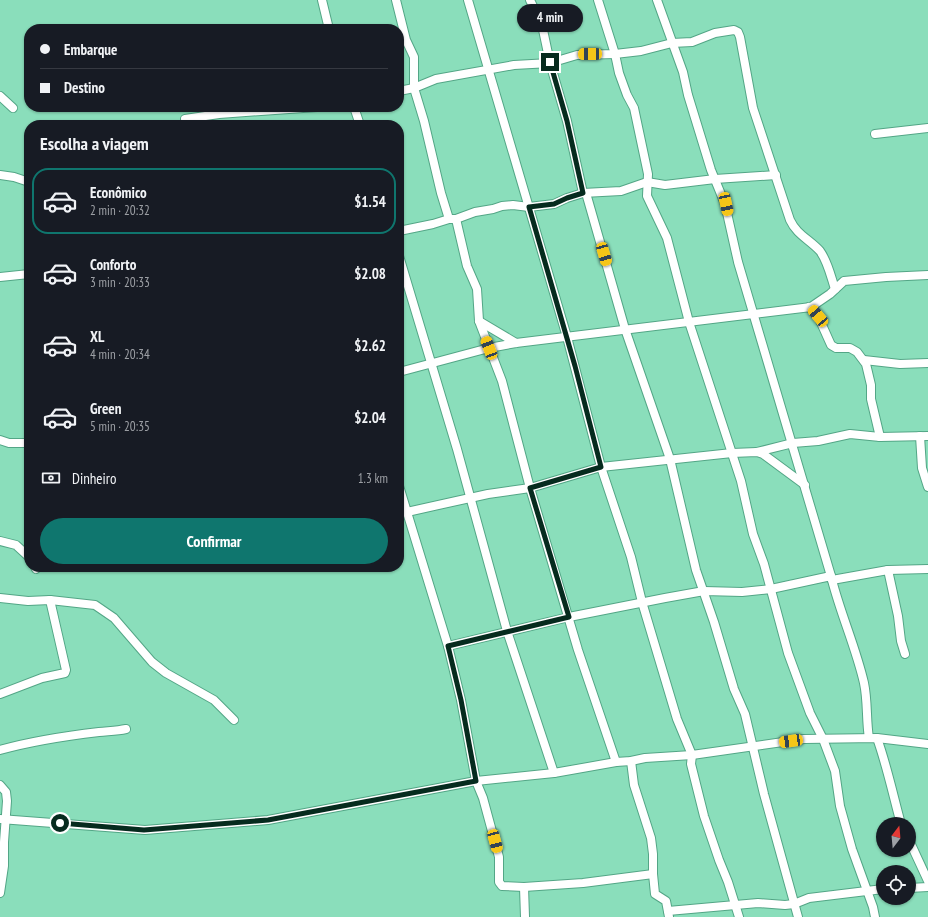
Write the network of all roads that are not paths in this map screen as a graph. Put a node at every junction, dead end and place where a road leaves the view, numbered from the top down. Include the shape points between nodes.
1 (322, 0) edge
2 (396, 0) edge
3 (468, 0) edge
4 (530, 0) edge
5 (598, 0) edge
6 (657, 0) edge
7 (328, 24) edge
8 (402, 24) edge
9 (404, 32) edge
10 (672, 43) junction
11 (615, 54) junction
12 (550, 62) junction
13 (489, 70) junction
14 (414, 88) junction
15 (404, 90) edge
16 (0, 96) edge
17 (13, 108) dead end
18 (247, 112) edge
19 (185, 119) dead end
20 (928, 128) edge
21 (875, 134) dead end
22 (0, 175) edge
23 (776, 175) junction
24 (715, 179) junction
25 (24, 180) edge
26 (647, 182) junction
27 (585, 193) junction
28 (529, 207) junction
29 (452, 219) junction
30 (404, 229) edge
31 (404, 272) edge
32 (24, 275) edge
33 (928, 276) edge
34 (0, 277) edge
35 (835, 289) junction
36 (809, 307) junction
37 (753, 314) junction
38 (479, 321) junction
39 (689, 322) junction
40 (625, 329) junction
41 (567, 336) junction
42 (516, 343) junction
43 (489, 348) junction
44 (864, 360) junction
45 (432, 364) junction
46 (928, 364) edge
47 (404, 371) edge
48 (880, 436) junction
49 (924, 436) edge
50 (0, 440) edge
51 (24, 443) edge
52 (793, 443) junction
53 (757, 452) junction
54 (732, 453) junction
55 (670, 459) junction
56 (601, 467) junction
57 (805, 485) junction
58 (928, 487) edge
59 (530, 488) junction
60 (471, 498) junction
61 (404, 502) edge
62 (407, 512) junction
63 (0, 541) edge
64 (24, 552) edge
65 (928, 569) edge
66 (888, 570) junction
67 (832, 578) junction
68 (771, 589) junction
69 (704, 591) junction
70 (0, 598) edge
71 (50, 600) junction
72 (642, 602) junction
73 (569, 617) junction
74 (508, 631) junction
75 (448, 646) junction
76 (905, 654) dead end
77 (0, 694) edge
78 (234, 720) dead end
79 (126, 728) dead end
80 (873, 738) junction
81 (823, 739) junction
82 (928, 744) edge
83 (753, 746) junction
84 (0, 750) edge
85 (692, 755) junction
86 (616, 762) junction
87 (631, 762) junction
88 (554, 773) junction
89 (476, 781) junction
90 (0, 785) edge
91 (899, 817) edge
92 (3, 818) edge
93 (916, 855) edge
94 (653, 874) junction
95 (928, 881) edge
96 (524, 887) junction
97 (928, 887) edge
98 (916, 888) edge
99 (866, 890) junction
100 (876, 890) edge
101 (0, 893) edge
102 (734, 904) junction
103 (794, 904) junction
104 (669, 914) edge
105 (526, 917) edge
106 (739, 917) edge
107 (798, 917) edge
108 (875, 917) edge

1 - 7 street
2 - 8 street
3 - 13 street
4 - 12 street via 542,25
5 - 11 street
6 - 10 street
9 - 14 street via 414,57
10 - 11 street
10 - 23 street via 692,42 715,33 734,30 738,32 753,108
10 - 24 street
11 - 12 street via 577,55
11 - 26 street via 626,95 634,108 643,145
12 - 13 street
12 - 27 street
13 - 14 street via 436,79
13 - 28 street
14 - 15 street
14 - 29 street via 440,193
16 - 17 street
18 - 19 street
20 - 21 street
22 - 25 street
23 - 24 street
23 - 35 street via 794,230 810,241 821,253
24 - 26 street via 665,185
24 - 37 street via 726,204 738,262
26 - 27 street via 621,191
26 - 39 street via 647,196 667,238
27 - 28 street via 554,204
27 - 40 street
28 - 29 street via 502,206
28 - 41 street
29 - 30 street
29 - 38 street via 477,289
31 - 45 street
32 - 34 street
33 - 35 street via 844,281
35 - 36 street
36 - 37 street
36 - 44 street via 818,316 831,345 836,348 850,348
37 - 39 street
37 - 52 street
38 - 42 street
38 - 43 street
39 - 40 street
39 - 54 street
40 - 41 street
40 - 55 street
41 - 42 street
41 - 56 street
42 - 43 street
43 - 45 street
43 - 59 street via 502,381
44 - 46 street
44 - 48 street
45 - 47 street
45 - 60 street
48 - 49 street
48 - 52 street via 850,434
49 - 58 street via 922,468
50 - 51 street
52 - 53 street
52 - 57 street
53 - 54 street
53 - 57 street via 768,457
54 - 55 street
54 - 68 street via 753,534
55 - 56 street
55 - 69 street via 696,570
56 - 59 street
56 - 72 street via 631,557
57 - 67 street
59 - 60 street
59 - 73 street
60 - 62 street
60 - 74 street
61 - 62 street
62 - 75 street
63 - 64 street via 16,545
65 - 66 street
66 - 67 street
66 - 76 street
67 - 68 street
67 - 80 street via 864,682 867,727
68 - 69 street via 742,592
68 - 81 street via 788,653 810,713
69 - 72 street
69 - 83 street via 734,689 745,714
70 - 71 street
71 - 77 street via 65,673
71 - 78 street via 95,605 114,618 152,662 166,673 214,700
72 - 73 street
72 - 85 street via 677,719
73 - 74 street
73 - 86 street
74 - 75 street
74 - 88 street
75 - 89 street
79 - 84 street via 23,743
80 - 81 street
80 - 82 street
80 - 91 street via 885,760
81 - 83 street
81 - 99 street via 835,771 840,806
83 - 85 street
83 - 103 street
85 - 87 street via 645,758
85 - 102 street via 691,764 704,816
86 - 87 street
86 - 88 street
87 - 94 street via 634,785 651,838
88 - 89 street
89 - 92 street via 268,820 152,830
89 - 96 street via 499,857 499,882 502,886
90 - 92 street via 6,792
92 - 101 street via 4,866
93 - 95 street
94 - 96 street via 602,882
94 - 104 street via 655,894 666,901
96 - 105 street
97 - 98 street
99 - 100 street
99 - 103 street via 858,894 809,898
99 - 108 street via 874,907
102 - 103 street
102 - 104 street
102 - 106 street
103 - 107 street

